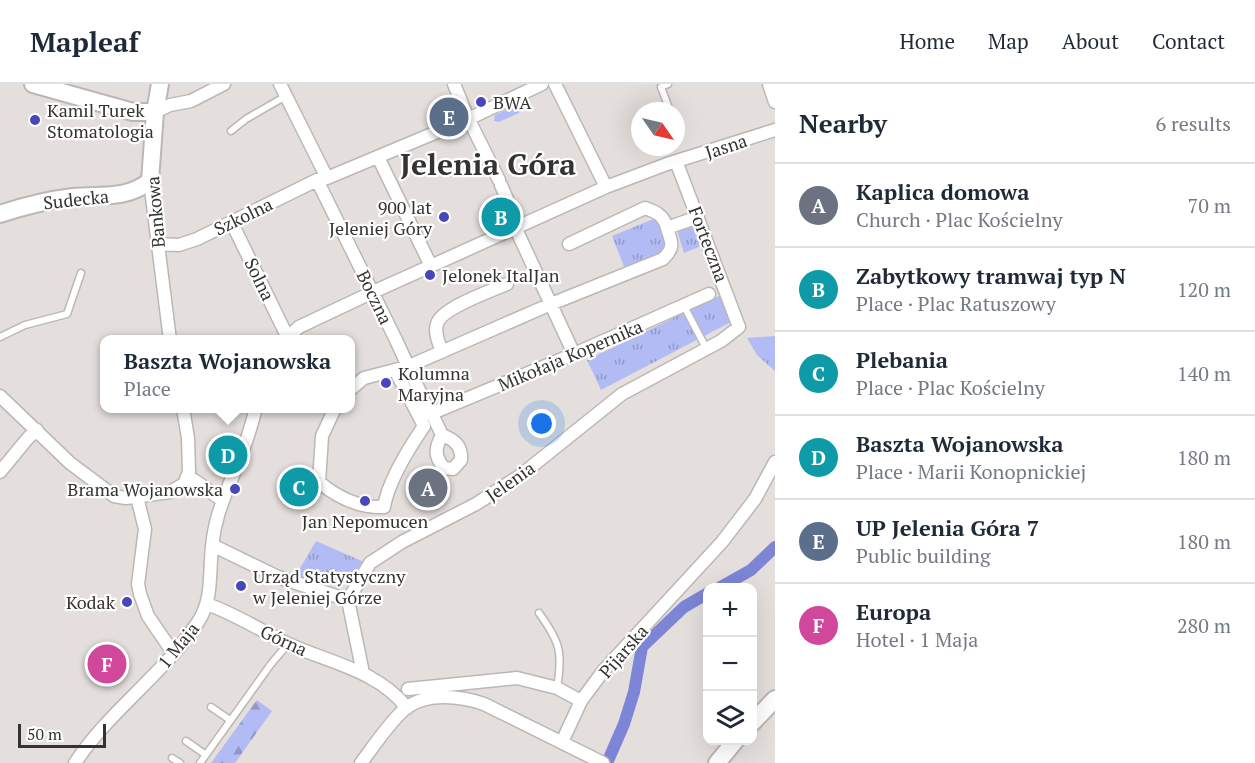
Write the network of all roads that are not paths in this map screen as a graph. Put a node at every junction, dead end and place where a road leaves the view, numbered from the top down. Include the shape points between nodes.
1 (33, 84) edge
2 (160, 84) edge
3 (224, 84) edge
4 (280, 84) edge
5 (454, 84) edge
6 (542, 84) edge
7 (555, 84) edge
8 (668, 84) edge
9 (769, 84) edge
10 (287, 96) junction
11 (667, 102) edge
12 (775, 102) edge
13 (155, 112) junction
14 (468, 118) junction
15 (775, 130) edge
16 (231, 131) dead end
17 (685, 155) edge
18 (683, 156) joint
19 (378, 157) junction
20 (322, 179) junction
21 (150, 181) junction
22 (606, 187) junction
23 (0, 214) edge
24 (698, 214) junction
25 (232, 223) junction
26 (515, 227) junction
27 (667, 228) junction
28 (157, 244) junction
29 (569, 244) dead end
30 (431, 266) junction
31 (81, 273) dead end
32 (507, 284) dead end
33 (373, 292) junction
34 (709, 294) dead end
35 (551, 304) junction
36 (684, 306) junction
37 (739, 327) joint
38 (169, 335) edge
39 (285, 335) edge
40 (290, 335) edge
41 (0, 337) edge
42 (706, 349) junction
43 (442, 352) junction
44 (574, 354) junction
45 (409, 366) junction
46 (395, 370) junction
47 (355, 386) edge
48 (0, 396) edge
49 (184, 413) edge
50 (254, 413) edge
51 (333, 413) edge
52 (431, 414) junction
53 (37, 430) junction
54 (442, 435) dead end
55 (775, 462) edge
56 (0, 472) edge
57 (191, 478) junction
58 (137, 497) junction
59 (222, 500) junction
60 (212, 545) junction
61 (348, 600) junction
62 (207, 604) junction
63 (539, 614) dead end
64 (288, 644) junction
65 (174, 654) junction
66 (363, 674) junction
67 (557, 688) junction
68 (408, 689) dead end
69 (775, 699) edge
70 (581, 701) junction
71 (211, 707) dead end
72 (407, 708) junction
73 (757, 719) edge
74 (230, 720) junction
75 (186, 741) dead end
76 (562, 742) junction
77 (733, 745) edge
78 (206, 755) junction
79 (172, 758) dead end
80 (599, 761) edge
81 (722, 761) edge
82 (75, 763) edge
83 (180, 763) edge
84 (200, 763) edge
85 (361, 763) edge

1 - 13 street via 133,112
2 - 13 street, Bankowa
3 - 13 street via 191,101
4 - 10 street, Boczna
5 - 14 street
6 - 14 street, Szkolna
7 - 22 street
8 - 11 lane via 662,87
9 - 12 street
10 - 16 lane
10 - 20 street, Boczna
13 - 21 street, Bankowa
14 - 19 street, Szkolna
14 - 26 street via 513,213
15 - 17 street, Jasna
18 - 22 street, Jasna
18 - 24 street, Forteczna
19 - 20 street, Szkolna
19 - 30 street
20 - 25 street, Szkolna
20 - 33 street, Boczna
21 - 23 street, Sudecka via 131,193 55,200
21 - 28 street, Bankowa
22 - 26 street, Jasna
24 - 27 street
24 - 37 street, Forteczna
25 - 28 street, Szkolna via 179,245
25 - 39 street, Solna
26 - 30 street, Jasna
26 - 35 street
27 - 29 street via 665,220 645,208
27 - 35 street via 672,245 663,259
28 - 38 street, Bankowa
30 - 33 street
31 - 41 lane via 67,314 25,325
32 - 43 street via 443,313 436,336
33 - 40 street
33 - 45 street, Boczna
34 - 36 street, Mikołaja Kopernika
35 - 43 street
35 - 44 street
36 - 42 lane
36 - 44 street, Mikołaja Kopernika
37 - 42 street, Jelenia
42 - 61 street, Jelenia via 622,394 521,475 476,504 370,563
43 - 45 street
44 - 52 street, Mikołaja Kopernika
45 - 46 street
45 - 52 street, Boczna
46 - 47 street via 364,378
46 - 51 street via 424,426 386,496 384,507 355,504 319,482 322,436
48 - 53 street
49 - 57 street
50 - 59 street, 1 Maja
52 - 54 street, Boczna
53 - 56 street
53 - 58 street via 70,463 114,496
55 - 70 street, Pijarska via 722,542 604,670
57 - 58 street via 176,490
57 - 59 street
58 - 65 street via 145,529 140,594 148,616
59 - 60 street, 1 Maja
60 - 61 street via 278,577
60 - 62 street, 1 Maja
61 - 66 street
62 - 64 street, Górna
62 - 65 street, 1 Maja
63 - 67 lane via 557,640
64 - 66 street, Górna
64 - 74 lane
65 - 82 street, 1 Maja via 101,729
66 - 72 street via 388,687
67 - 68 street via 518,678
67 - 70 street
69 - 73 street
70 - 76 street, Pijarska
71 - 74 lane
72 - 76 street via 431,698 473,700
72 - 85 street
74 - 78 lane
75 - 78 lane
76 - 80 street
77 - 81 street
78 - 84 lane
79 - 83 lane

